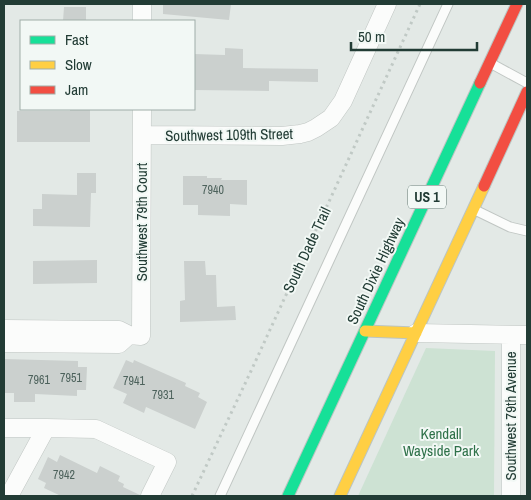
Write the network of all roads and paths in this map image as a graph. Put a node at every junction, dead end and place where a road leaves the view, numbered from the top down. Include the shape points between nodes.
1 (142, 4) edge
2 (387, 4) edge
3 (420, 4) edge
4 (448, 4) edge
5 (517, 4) edge
6 (142, 20) edge
7 (490, 63) junction
8 (527, 83) edge
9 (527, 92) edge
10 (142, 110) edge
11 (142, 135) junction
12 (473, 209) junction
13 (527, 231) edge
14 (4, 329) edge
15 (365, 331) junction
16 (416, 333) junction
17 (519, 335) edge
18 (135, 336) junction
19 (4, 343) edge
20 (4, 428) edge
21 (46, 428) junction
22 (4, 496) edge
23 (9, 496) edge
24 (150, 496) edge
25 (192, 496) edge
26 (220, 496) edge
27 (288, 496) edge
28 (340, 496) edge
29 (511, 496) edge

1 - 6 street
2 - 11 street, Southwest 109th Street via 343,101 331,118 316,128 282,136
3 - 25 path, South Dade Trail
4 - 26 lane
5 - 7 highway, South Dixie Highway / US 1
7 - 8 lane
7 - 15 highway, South Dixie Highway / US 1
9 - 12 highway
10 - 11 street, Southwest 79th Court
11 - 18 street, Southwest 79th Court
12 - 13 lane via 510,228
12 - 16 highway
14 - 18 street via 120,330
15 - 16 highway
15 - 27 highway, South Dixie Highway / US 1
16 - 17 street
16 - 28 highway
17 - 29 street, Southwest 79th Avenue
18 - 19 street via 119,344
20 - 21 street
21 - 23 street
21 - 24 street via 96,429 168,462
22 - 23 street

